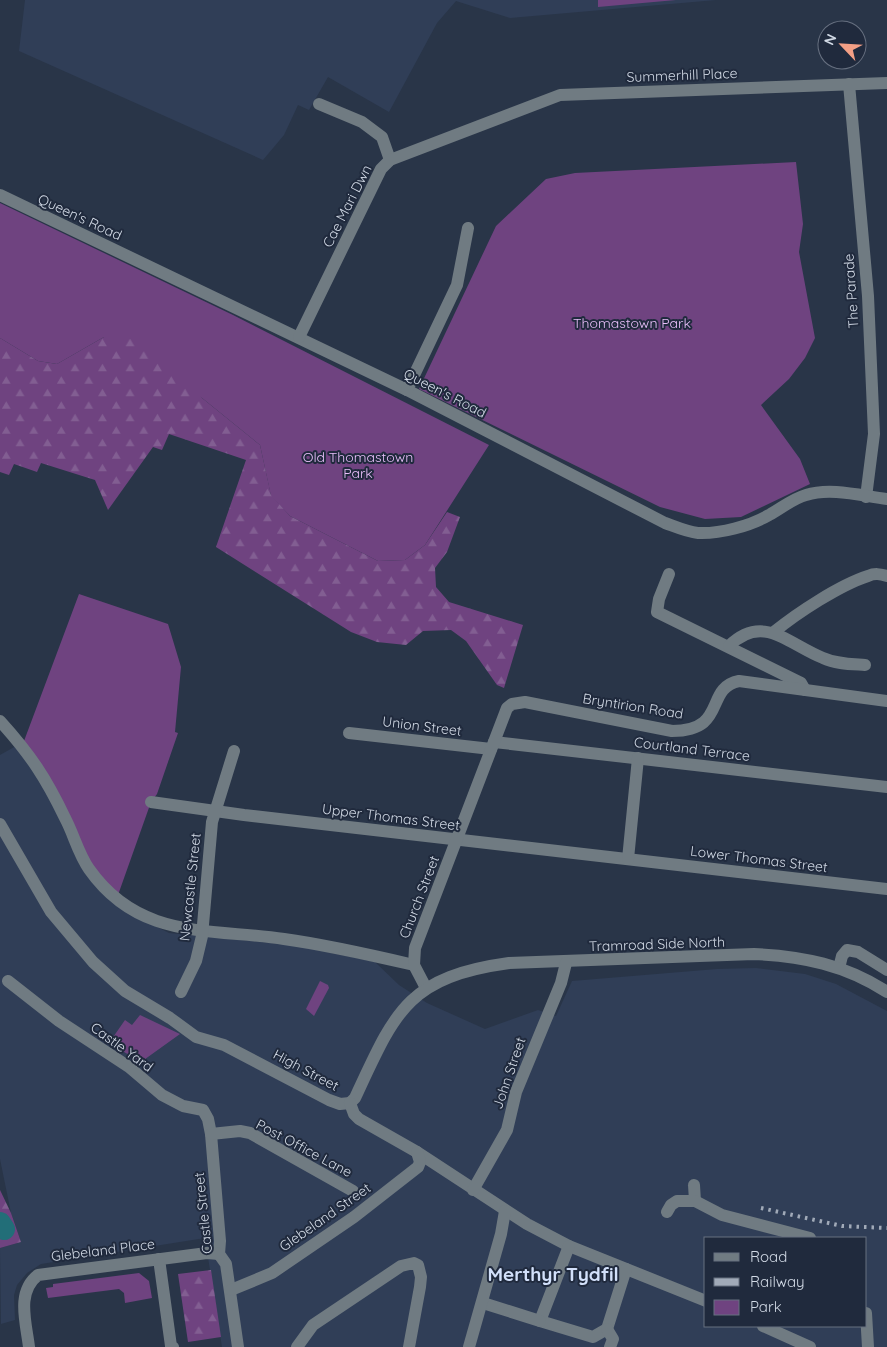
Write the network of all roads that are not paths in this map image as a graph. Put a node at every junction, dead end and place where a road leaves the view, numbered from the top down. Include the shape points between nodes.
1 (887, 82) edge
2 (849, 84) junction
3 (319, 104) dead end
4 (520, 111) joint
5 (390, 160) junction
6 (0, 195) edge
7 (468, 228) dead end
8 (299, 337) junction
9 (407, 390) junction
10 (866, 496) junction
11 (887, 499) edge
12 (669, 574) dead end
13 (887, 576) edge
14 (774, 632) junction
15 (729, 646) junction
16 (865, 666) dead end
17 (805, 690) junction
18 (887, 700) edge
19 (0, 721) edge
20 (349, 732) dead end
21 (493, 745) junction
22 (234, 751) dead end
23 (638, 758) junction
24 (887, 787) edge
25 (151, 802) dead end
26 (216, 811) junction
27 (0, 824) edge
28 (457, 840) junction
29 (628, 859) junction
30 (887, 889) edge
31 (202, 932) junction
32 (566, 963) junction
33 (414, 965) junction
34 (839, 968) junction
35 (887, 970) edge
36 (8, 981) dead end
37 (426, 988) junction
38 (181, 992) dead end
39 (887, 992) edge
40 (350, 1103) junction
41 (211, 1134) junction
42 (417, 1152) junction
43 (694, 1185) dead end
44 (473, 1190) junction
45 (353, 1191) dead end
46 (694, 1201) junction
47 (505, 1211) junction
48 (667, 1212) dead end
49 (806, 1237) edge
50 (569, 1246) junction
51 (219, 1254) junction
52 (158, 1259) junction
53 (626, 1269) junction
54 (231, 1290) junction
55 (704, 1300) edge
56 (482, 1303) junction
57 (540, 1321) junction
58 (765, 1327) edge
59 (867, 1327) edge
60 (607, 1329) junction
61 (599, 1343) edge
62 (29, 1347) edge
63 (172, 1347) edge
64 (238, 1347) edge
65 (298, 1347) edge
66 (410, 1347) edge
67 (470, 1347) edge
68 (610, 1347) edge
69 (810, 1347) edge
70 (868, 1347) edge

1 - 2 street, Summerhill Place
2 - 4 street, Summerhill Place via 560,95
2 - 10 street, The Parade via 868,296 874,434
3 - 5 street via 362,122 382,137
4 - 5 street, Cae Mari Dwn
5 - 8 street, Cae Mari Dwn via 381,169
6 - 8 street, Queen's Road
7 - 9 street via 457,285
8 - 9 street, Queen's Road
9 - 10 street, Queen's Road via 681,529 699,533 731,529 768,516 807,494 831,492
10 - 11 street, Queen's Road
12 - 15 street via 657,612
13 - 14 street via 868,576 826,597
14 - 15 street via 756,630 739,636
14 - 16 street via 825,659
15 - 17 street via 802,683
17 - 18 street, Bryntirion Road
17 - 21 street, Bryntirion Road via 739,681 729,683 705,722 690,731 672,731 525,702 512,704 507,708
19 - 31 street via 29,753 66,820 76,846 106,888 124,903 160,923
20 - 21 street, Union Street
21 - 23 street, Courtland Terrace
21 - 28 street, Church Street
22 - 26 street, Newcastle Street
23 - 24 street, Courtland Terrace
23 - 29 street
25 - 26 street, Upper Thomas Street
26 - 28 street, Upper Thomas Street
26 - 31 street, Newcastle Street via 212,822
27 - 40 street, High Street via 50,912 92,962 125,991 196,1037 224,1045 329,1100
28 - 29 street, Upper Thomas Street
28 - 33 street, Church Street via 415,948
29 - 30 street, Lower Thomas Street
31 - 33 street via 293,940
31 - 38 street, Newcastle Street via 196,961
32 - 34 street, Tramroad Side North via 754,954 802,958
32 - 37 street, Tramroad Side North via 509,963 481,967
32 - 44 street, John Street via 561,983 516,1092 507,1130
33 - 37 street
34 - 35 street via 847,950 858,952
34 - 39 street, Tramroad Side North
36 - 41 street, Castle Yard via 59,1021 129,1067 162,1095 183,1106 203,1110
37 - 40 street via 387,1030 356,1098
40 - 42 street, High Street via 359,1119
41 - 45 street, Post Office Lane via 250,1133
41 - 51 street, Castle Street
42 - 44 street, High Street
42 - 54 street, Glebeland Street via 418,1167 354,1217 272,1273
43 - 46 street
44 - 47 street, High Street
46 - 48 street via 676,1201
46 - 49 street via 722,1215
47 - 50 street, High Street
47 - 56 street
50 - 53 street, High Street
50 - 57 street
51 - 52 street, Glebeland Place
51 - 54 street, Castle Street via 226,1264
52 - 62 street, Glebeland Place via 38,1275 28,1285 24,1298
52 - 63 street
53 - 55 street, High Street
53 - 60 street
54 - 64 street, Castle Street
56 - 57 street
56 - 67 street
57 - 61 street
58 - 69 street
59 - 70 street
60 - 61 street
60 - 68 street via 613,1338
65 - 66 street via 313,1325 401,1266 414,1263 418,1265 421,1277

